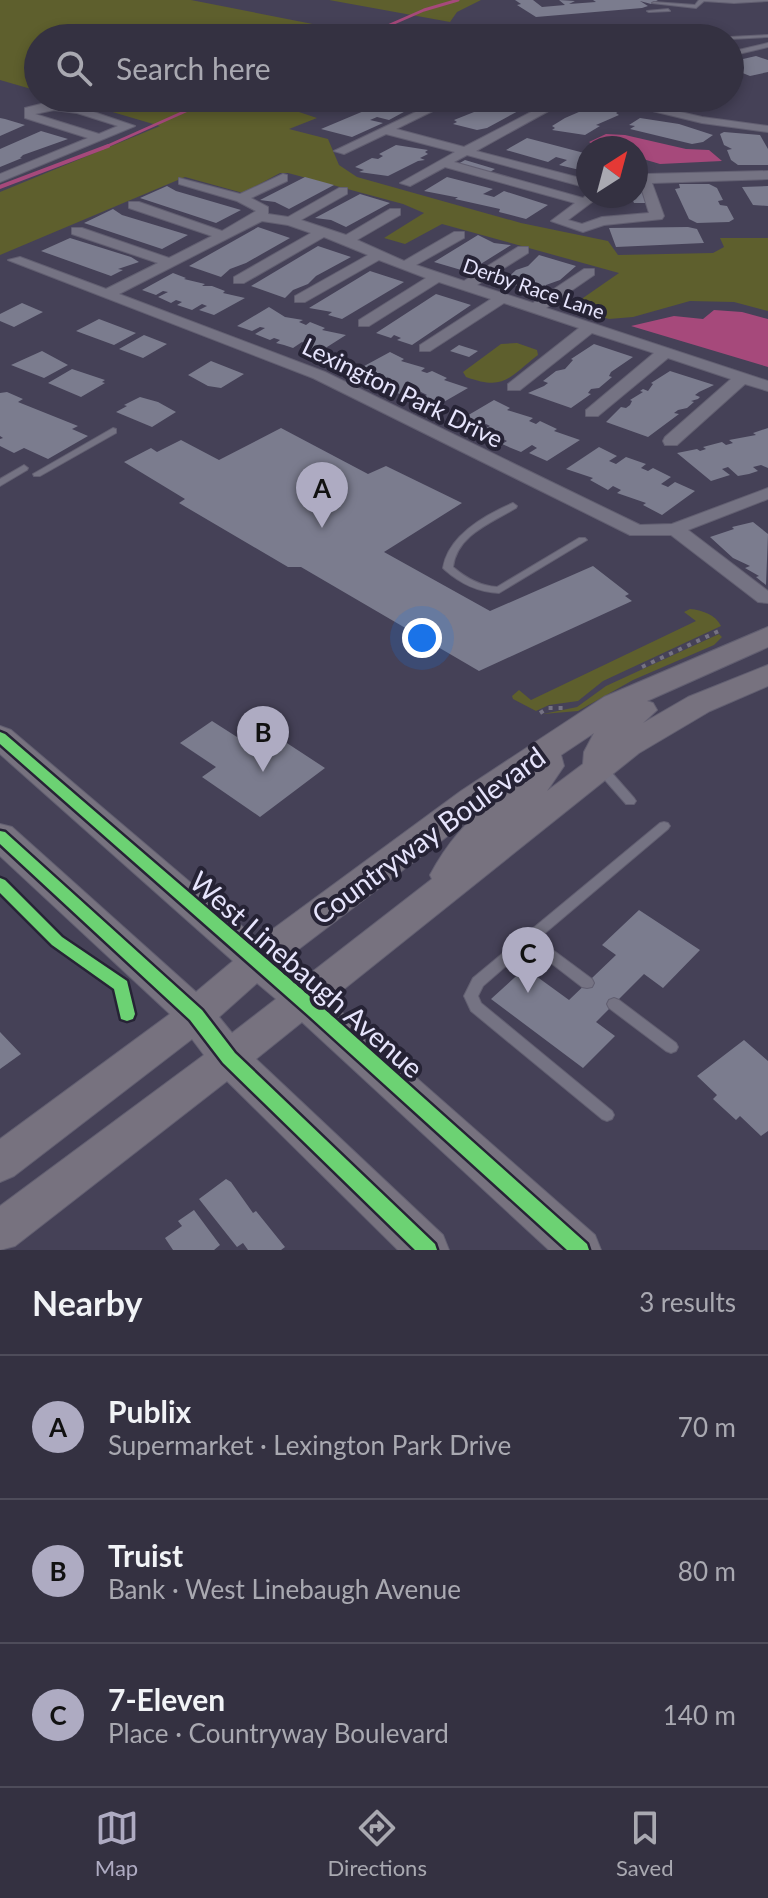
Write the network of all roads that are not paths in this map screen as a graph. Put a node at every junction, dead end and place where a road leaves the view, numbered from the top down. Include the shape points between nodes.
1 (703, 0) edge
2 (767, 0) edge
3 (654, 3) dead end
4 (685, 7) junction
5 (649, 11) dead end
6 (768, 36) edge
7 (744, 37) edge
8 (768, 45) edge
9 (744, 51) edge
10 (29, 112) edge
11 (82, 112) edge
12 (422, 112) edge
13 (540, 112) edge
14 (680, 112) edge
15 (404, 121) junction
16 (768, 129) edge
17 (385, 130) junction
18 (100, 138) junction
19 (483, 142) junction
20 (340, 151) dead end
21 (466, 151) junction
22 (444, 163) junction
23 (768, 175) edge
24 (0, 178) edge
25 (283, 178) dead end
26 (648, 179) edge
27 (183, 181) dead end
28 (576, 181) edge
29 (406, 183) dead end
30 (648, 190) edge
31 (343, 191) dead end
32 (576, 196) edge
33 (241, 198) junction
34 (134, 205) dead end
35 (576, 208) edge
36 (395, 212) dead end
37 (260, 217) junction
38 (290, 221) junction
39 (77, 231) dead end
40 (322, 232) junction
41 (459, 235) dead end
42 (224, 236) junction
43 (347, 240) junction
44 (523, 250) dead end
45 (381, 253) junction
46 (15, 260) dead end
47 (170, 263) junction
48 (405, 266) junction
49 (589, 272) dead end
50 (437, 277) junction
51 (239, 280) dead end
52 (465, 286) junction
53 (108, 294) junction
54 (502, 298) junction
55 (300, 299) dead end
56 (534, 309) junction
57 (364, 323) dead end
58 (589, 328) junction
59 (425, 348) dead end
60 (664, 353) junction
61 (742, 378) junction
62 (768, 386) edge
63 (514, 387) dead end
64 (592, 413) dead end
65 (113, 431) dead end
66 (671, 441) dead end
67 (24, 468) dead end
68 (37, 474) dead end
69 (0, 483) edge
70 (764, 499) edge
71 (513, 506) dead end
72 (675, 529) junction
73 (582, 540) dead end
74 (765, 598) dead end
75 (762, 639) edge
76 (768, 675) edge
77 (0, 737) edge
78 (544, 751) junction
79 (600, 767) junction
80 (630, 801) dead end
81 (664, 826) dead end
82 (0, 836) edge
83 (433, 895) junction
84 (529, 939) junction
85 (256, 962) junction
86 (587, 983) dead end
87 (301, 999) junction
88 (614, 1004) dead end
89 (196, 1015) junction
90 (671, 1047) dead end
91 (229, 1058) junction
92 (607, 1115) dead end
93 (0, 1163) edge
94 (0, 1232) edge
95 (428, 1250) edge
96 (580, 1250) edge

1 - 2 lane
1 - 4 lane via 700,6
3 - 4 lane
4 - 5 lane
6 - 7 lane
8 - 9 lane
10 - 18 street
11 - 18 street via 129,126
12 - 15 street
13 - 19 street
14 - 16 street
15 - 17 street
15 - 19 street
17 - 20 street
17 - 21 street
18 - 24 street
19 - 21 street
21 - 22 street
21 - 28 street
22 - 29 street
22 - 32 street
23 - 26 street
25 - 33 street
27 - 33 street
30 - 35 street via 657,216 583,228 558,221
31 - 38 street
33 - 37 street via 263,210
34 - 42 street
36 - 43 street
37 - 38 street, Derby Race Lane
37 - 42 street
38 - 40 street, Derby Race Lane
39 - 47 street
40 - 43 street, Derby Race Lane
40 - 51 street
41 - 48 street
42 - 47 street
43 - 45 street, Derby Race Lane
44 - 52 street
45 - 48 street, Derby Race Lane
45 - 55 street
46 - 53 street, Lexington Park Drive
47 - 53 street
48 - 50 street, Derby Race Lane
49 - 56 street
50 - 52 street, Derby Race Lane
50 - 57 street
52 - 54 street, Derby Race Lane
53 - 72 street, Lexington Park Drive via 319,375 637,531
54 - 56 street, Derby Race Lane
54 - 59 street
56 - 58 street, Derby Race Lane
58 - 60 street, Derby Race Lane
58 - 63 street
60 - 61 street, Derby Race Lane
60 - 64 street
61 - 62 street, Derby Race Lane
61 - 66 street
65 - 68 lane
67 - 69 lane
70 - 72 street, Lexington Park Drive
71 - 73 lane via 457,543 448,568 462,581 499,590
72 - 74 street
75 - 78 street, Countryway Boulevard via 615,704
75 - 79 street via 611,730 598,750
76 - 79 street, Countryway Boulevard via 699,704
77 - 85 street, West Linebaugh Avenue
78 - 83 street via 548,766 542,777 478,833
78 - 85 street, Countryway Boulevard
79 - 80 lane
79 - 83 street, Countryway Boulevard
81 - 84 lane
82 - 89 street
83 - 87 street, Countryway Boulevard
84 - 86 lane
84 - 92 lane via 478,982 471,996 476,1007
85 - 87 street, West Linebaugh Avenue
85 - 89 street, Countryway Boulevard
87 - 91 street, Countryway Boulevard
87 - 96 street, West Linebaugh Avenue
88 - 90 lane
89 - 91 street
89 - 93 street, Countryway Boulevard
91 - 94 street, Countryway Boulevard
91 - 95 street

